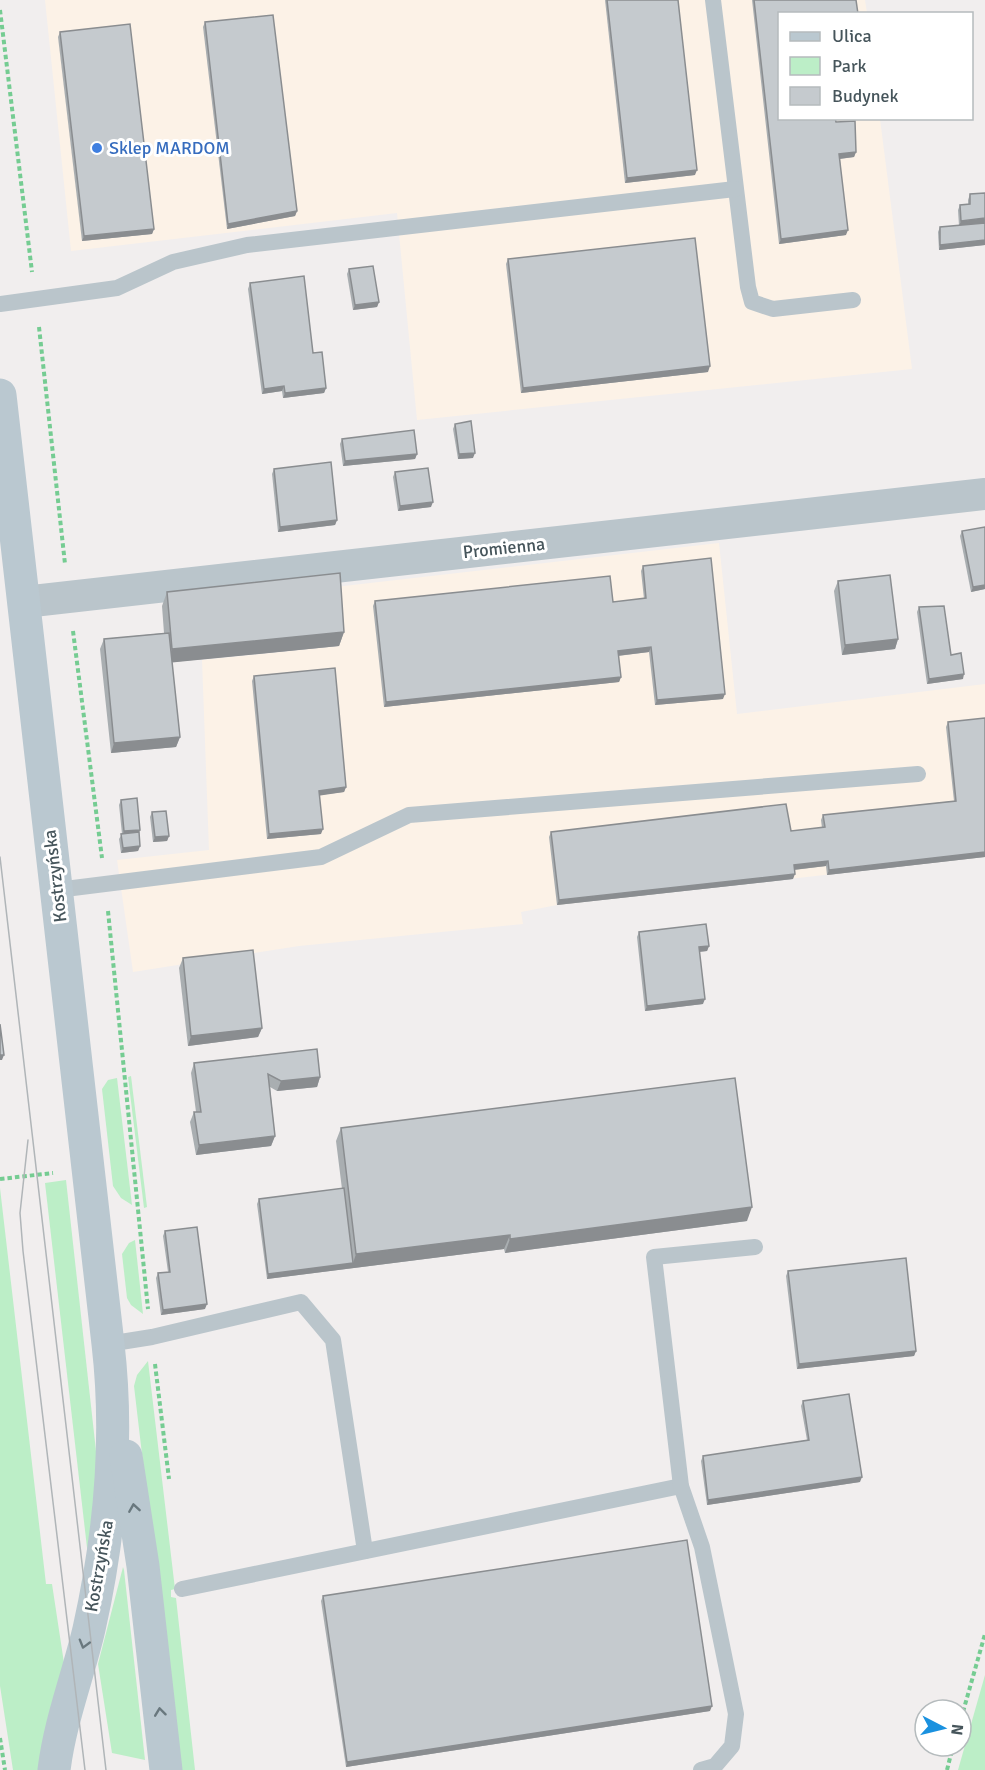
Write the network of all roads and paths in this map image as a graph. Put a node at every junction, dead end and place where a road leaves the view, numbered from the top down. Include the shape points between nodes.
1 (713, 0) edge
2 (735, 189) junction
3 (854, 300) dead end
4 (0, 304) edge
5 (0, 394) edge
6 (985, 494) edge
7 (24, 602) junction
8 (918, 774) dead end
9 (57, 890) junction
10 (754, 1247) dead end
11 (158, 1287) edge
12 (146, 1289) dead end
13 (109, 1350) junction
14 (681, 1486) junction
15 (365, 1551) junction
16 (182, 1588) dead end
17 (985, 1634) edge
18 (967, 1698) edge
19 (0, 1738) edge
20 (5, 1770) edge
21 (54, 1770) edge
22 (166, 1770) edge
23 (701, 1770) edge

1 - 2 lane
2 - 3 lane via 752,302 772,309
2 - 4 lane via 247,244 173,261 117,288
5 - 7 main road, Kostrzyńska
6 - 7 street, Promienna
7 - 9 main road, Kostrzyńska
8 - 9 lane via 409,815 321,857
9 - 13 main road, Kostrzyńska
10 - 14 lane via 654,1257
11 - 12 path
13 - 15 lane via 301,1302 333,1340
13 -> 21 main road, Kostrzyńska via 113,1411 108,1519 88,1631 64,1713
22 -> 13 main road, Kostrzyńska via 143,1566
14 - 15 lane
14 - 23 lane via 702,1547 736,1714 732,1746 715,1766
15 - 16 lane
17 - 18 path
19 - 20 path

